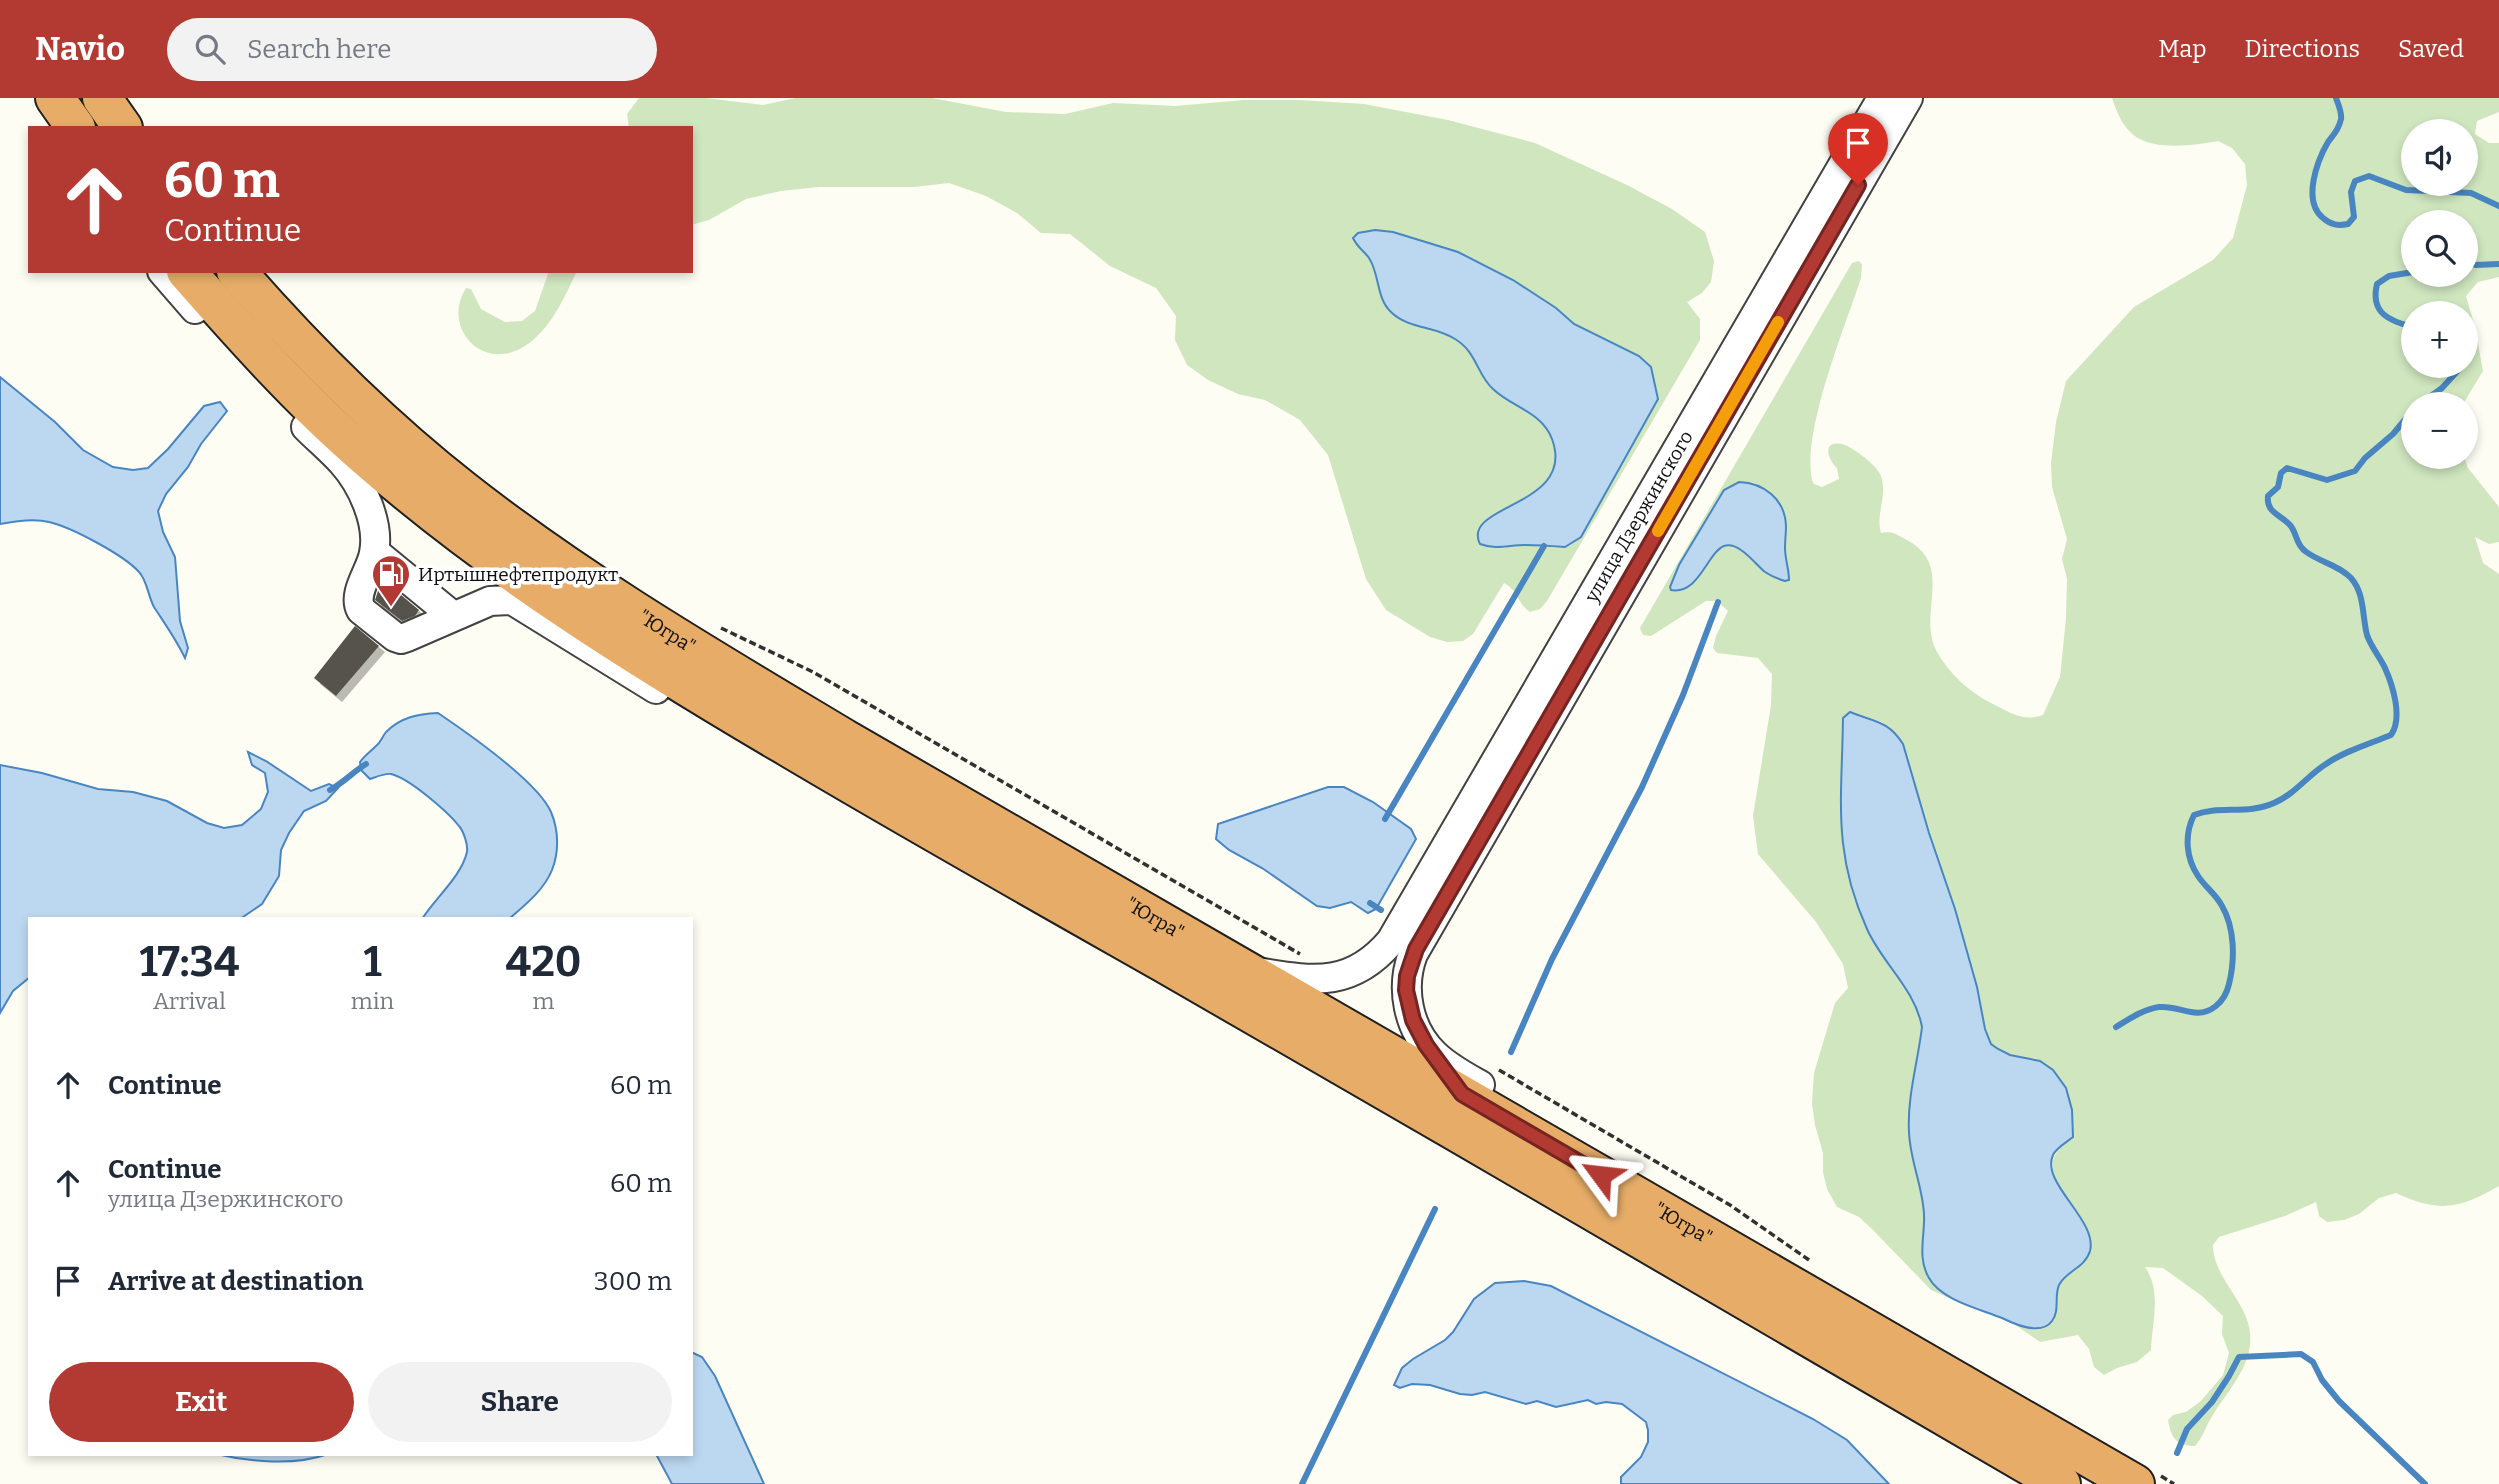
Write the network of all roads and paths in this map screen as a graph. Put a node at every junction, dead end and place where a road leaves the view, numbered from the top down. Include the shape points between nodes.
1 (42, 98) edge
2 (55, 98) edge
3 (102, 98) edge
4 (1882, 98) edge
5 (1908, 98) edge
6 (57, 126) edge
7 (75, 126) edge
8 (122, 126) edge
9 (164, 273) edge
10 (188, 273) edge
11 (238, 273) edge
12 (375, 552) junction
13 (453, 616) junction
14 (642, 616) junction
15 (718, 627) dead end
16 (1405, 942) junction
17 (1302, 968) junction
18 (1247, 970) junction
19 (1257, 1016) junction
20 (1426, 1045) junction
21 (1462, 1094) junction
22 (1903, 1349) junction
23 (2062, 1484) edge
24 (2135, 1484) edge

1 - 6 street
2 - 7 highway
3 - 8 highway
4 - 16 street, улица Дзержинского
5 - 16 street, улица Дзержинского
9 - 12 street via 261,382 343,463 367,506
10 - 19 highway, "Югра" via 288,383 363,455 517,577 674,680
11 - 14 highway, "Югра" via 384,423 463,491
12 - 13 street
12 - 13 street via 358,604 395,638
13 - 19 street via 490,601 522,604 602,657 1033,908
14 - 17 street via 770,676
14 - 18 highway, "Югра" via 845,739
15 - 17 path via 813,672
16 - 17 street via 1359,969 1333,978
16 - 20 street via 1406,990 1413,1020
17 - 18 street
18 - 21 highway, "Югра"
19 - 23 highway, "Югра"
20 - 21 street
20 - 22 street via 1454,1070 1664,1191
21 - 22 highway, "Югра"
22 - 24 highway, "Югра"

